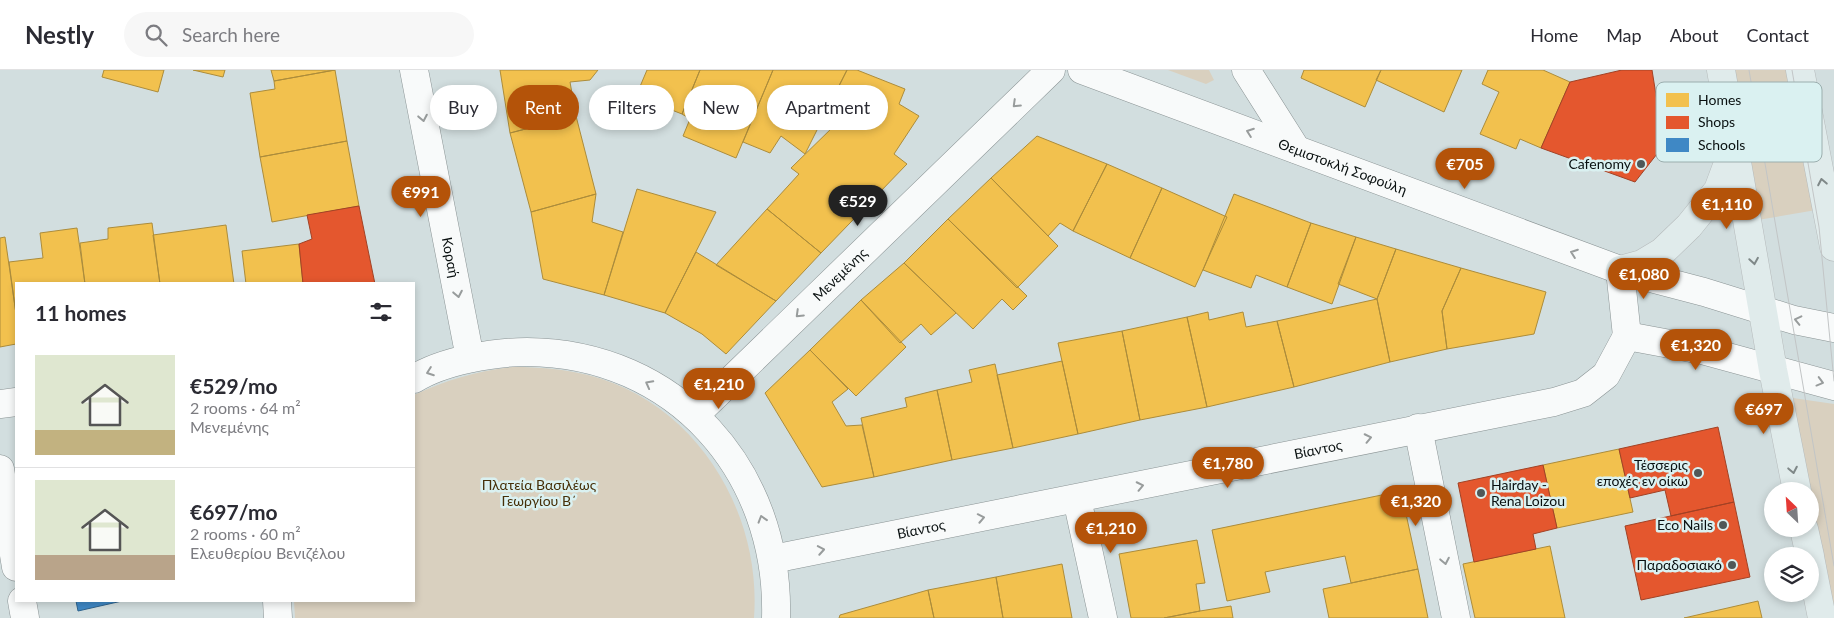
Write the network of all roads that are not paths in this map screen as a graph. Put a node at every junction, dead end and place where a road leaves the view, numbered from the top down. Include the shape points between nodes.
1 (414, 70) edge
2 (1051, 70) edge
3 (1082, 70) edge
4 (1246, 70) edge
5 (1296, 149) junction
6 (1728, 162) edge
7 (1738, 162) edge
8 (1818, 162) edge
9 (1834, 247) edge
10 (1620, 270) junction
11 (1762, 310) junction
12 (1834, 328) edge
13 (1627, 336) junction
14 (470, 358) junction
15 (1773, 370) junction
16 (415, 379) edge
17 (1834, 386) edge
18 (15, 402) edge
19 (0, 404) edge
20 (695, 415) junction
21 (1418, 428) junction
22 (0, 469) edge
23 (1795, 482) edge
24 (1077, 499) junction
25 (774, 559) junction
26 (15, 561) edge
27 (22, 602) edge
28 (278, 602) edge
29 (1819, 602) edge
30 (25, 618) edge
31 (278, 618) edge
32 (776, 618) edge
33 (1103, 618) edge
34 (1456, 618) edge
35 (1822, 618) edge

1 -> 14 street, Κοραή
2 -> 20 street, Μενεμένης
5 -> 3 street, Θεμιστοκλή Σοφούλη
4 - 5 street
10 -> 5 street, Θεμιστοκλή Σοφούλη
6 - 10 main road via 1718,190 1689,226 1662,252 1642,264
7 -> 11 main road
9 -> 8 main road
10 - 11 street, Θεμιστοκλή Σοφούλη
10 - 13 street
12 -> 11 street, Θεμιστοκλή Σοφούλη
11 - 15 main road
13 - 15 street via 1702,350
13 - 21 street, Βίαντος via 1606,375 1583,393 1554,402
14 -> 16 street
20 -> 14 street via 663,391 628,373 591,360 552,352 510,352
15 -> 17 street
15 -> 23 main road
18 - 19 street
25 -> 20 street via 760,512 738,467
24 -> 21 street, Βίαντος
21 -> 34 street
22 - 26 street
25 -> 24 street, Βίαντος
24 - 33 street
25 - 32 street
27 - 30 street
28 - 31 street
29 - 35 main road

